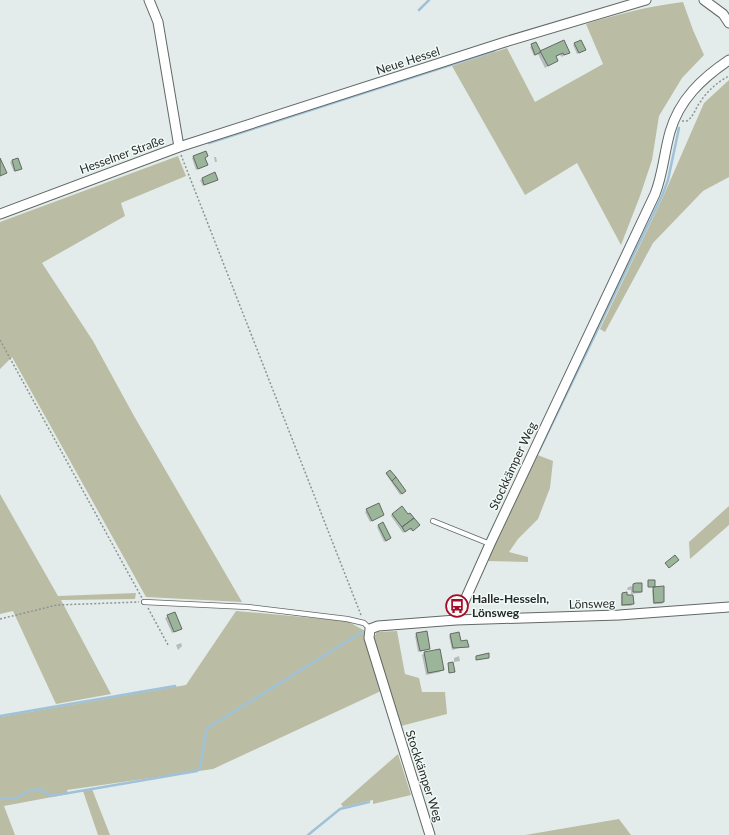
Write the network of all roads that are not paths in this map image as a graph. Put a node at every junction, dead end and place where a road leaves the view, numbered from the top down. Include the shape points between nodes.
1 (149, 0) edge
2 (646, 0) edge
3 (704, 0) edge
4 (729, 23) edge
5 (729, 60) edge
6 (178, 147) junction
7 (0, 214) edge
8 (433, 521) dead end
9 (490, 544) junction
10 (144, 602) road end
11 (729, 606) edge
12 (456, 620) junction
13 (367, 626) junction
14 (430, 835) edge

1 - 6 street, Hesselner Straße via 158,22
2 - 6 street, Neue Hessel via 504,42
3 - 4 street via 723,14
5 - 9 street, Stockkämper Weg via 693,89 674,120 655,194
6 - 7 street, Hesselner Straße
8 - 9 lane
9 - 12 street, Stockkämper Weg
10 - 13 lane via 248,607 347,619
11 - 12 street, Lönsweg via 619,615
12 - 13 street
13 - 14 street, Stockkämper Weg

